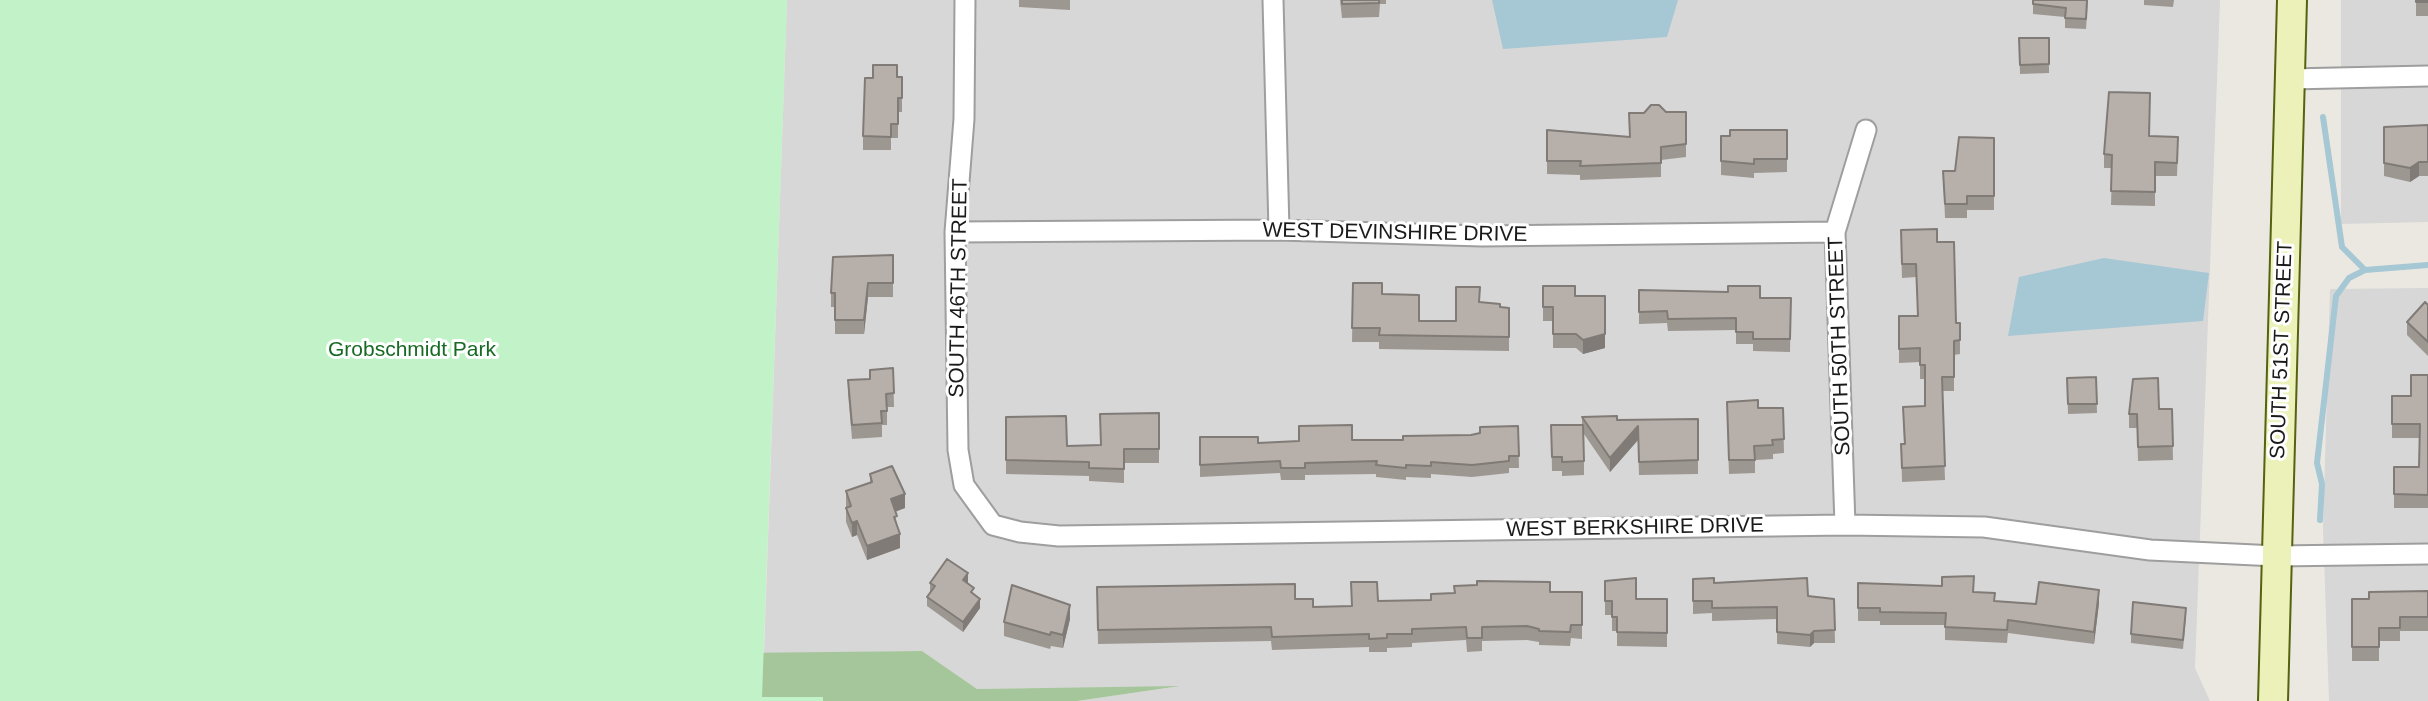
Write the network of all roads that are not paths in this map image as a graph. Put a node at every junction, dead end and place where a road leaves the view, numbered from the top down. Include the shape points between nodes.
1 (965, 0) edge
2 (1273, 0) edge
3 (2292, 0) edge
4 (2428, 76) edge
5 (2290, 79) junction
6 (1866, 130) dead end
7 (1279, 230) junction
8 (956, 232) junction
9 (1835, 233) junction
10 (993, 525) joint
11 (1845, 525) junction
12 (2428, 554) edge
13 (2276, 556) junction
14 (2273, 701) edge

1 - 8 street, SOUTH 46TH STREET via 964,119
2 - 7 street
3 - 5 street, SOUTH 51ST STREET
4 - 5 street
5 - 13 street, SOUTH 51ST STREET
6 - 9 street, SOUTH 50TH STREET
7 - 8 street, WEST DEVINSHIRE DRIVE
7 - 9 street, WEST DEVINSHIRE DRIVE via 1482,236
8 - 10 street, SOUTH 46TH STREET via 958,450 964,485
9 - 11 street, SOUTH 50TH STREET
10 - 11 street, WEST BERKSHIRE DRIVE via 1059,536
11 - 13 street, WEST BERKSHIRE DRIVE via 1984,527 2150,550
12 - 13 street, WEST BERKSHIRE DRIVE
13 - 14 street, SOUTH 51ST STREET

